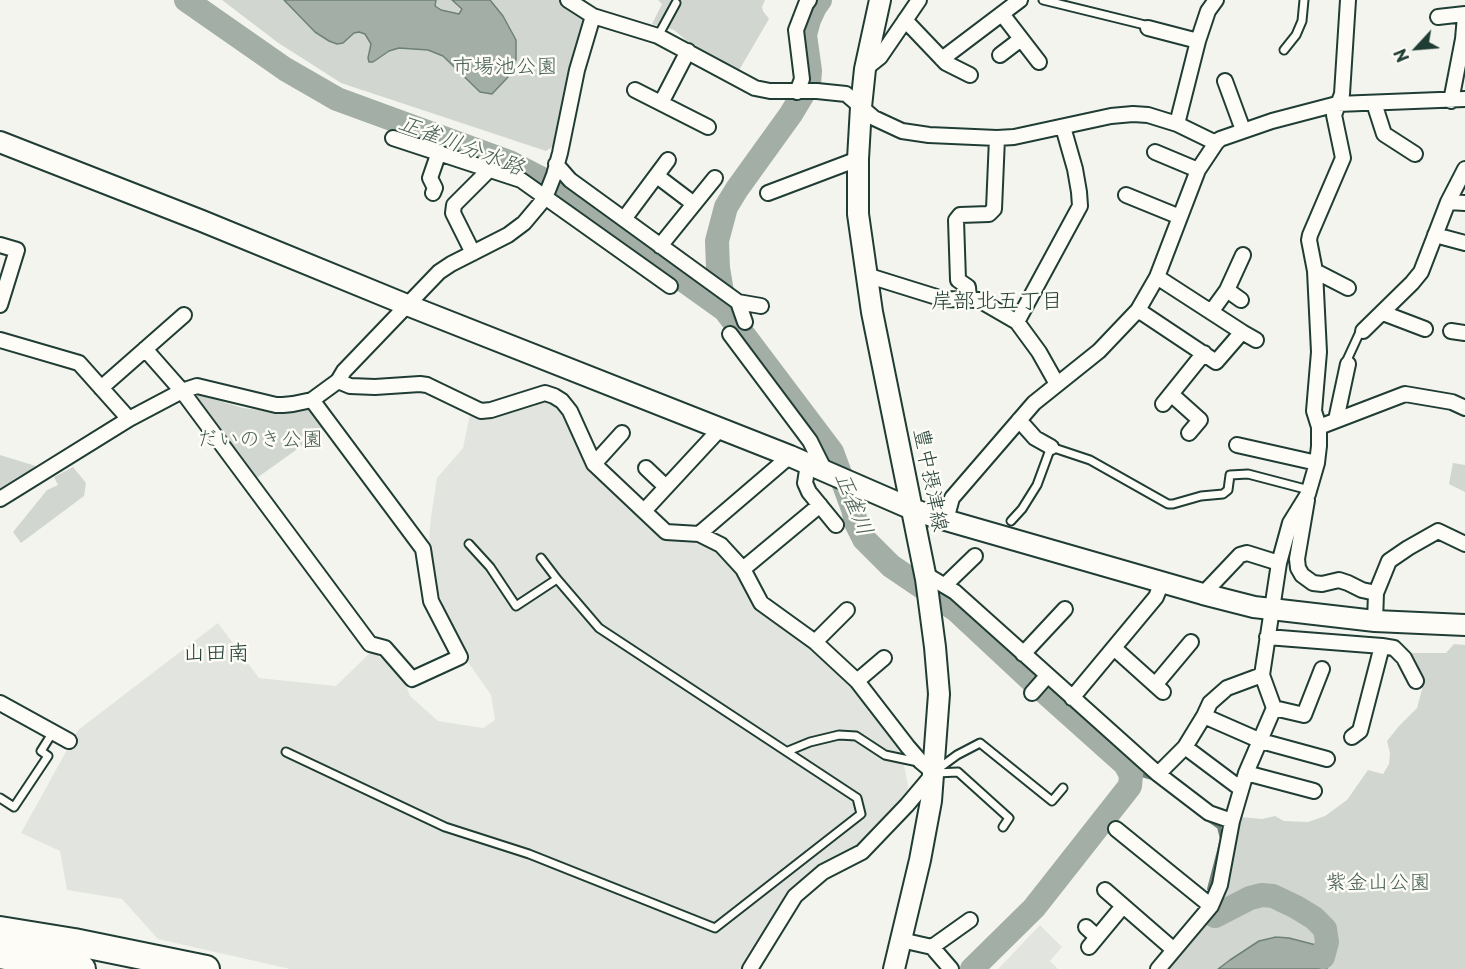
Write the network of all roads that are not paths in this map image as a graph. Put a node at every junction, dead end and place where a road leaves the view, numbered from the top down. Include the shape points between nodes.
1 (568, 0) edge
2 (809, 0) edge
3 (880, 0) edge
4 (919, 0) edge
5 (1020, 0) edge
6 (1043, 0) edge
7 (1216, 0) edge
8 (1304, 0) edge
9 (1348, 0) edge
10 (676, 3) dead end
11 (1002, 14) junction
12 (1465, 15) edge
13 (593, 16) junction
14 (1438, 17) dead end
15 (905, 20) junction
16 (1148, 28) joint
17 (658, 36) junction
18 (1022, 39) junction
19 (1198, 41) junction
20 (1284, 50) dead end
21 (687, 51) junction
22 (1000, 56) dead end
23 (942, 59) junction
24 (1039, 62) dead end
25 (865, 69) junction
26 (970, 75) dead end
27 (1225, 81) dead end
28 (635, 90) dead end
29 (797, 92) junction
30 (1465, 99) edge
31 (1451, 101) junction
32 (661, 103) junction
33 (1374, 103) junction
34 (1337, 104) junction
35 (861, 107) junction
36 (1177, 124) junction
37 (708, 127) dead end
38 (1063, 127) junction
39 (1243, 130) junction
40 (393, 138) dead end
41 (997, 138) junction
42 (0, 142) edge
43 (1215, 143) junction
44 (439, 152) junction
45 (1155, 152) dead end
46 (1415, 154) dead end
47 (858, 159) junction
48 (668, 160) dead end
49 (490, 169) junction
50 (1465, 169) edge
51 (555, 170) junction
52 (1198, 170) junction
53 (657, 176) junction
54 (715, 178) dead end
55 (433, 193) dead end
56 (768, 193) dead end
57 (546, 195) junction
58 (1126, 195) dead end
59 (1448, 202) junction
60 (1465, 203) edge
61 (694, 204) junction
62 (1180, 217) junction
63 (624, 219) junction
64 (1435, 236) junction
65 (1465, 243) edge
66 (0, 245) edge
67 (660, 246) junction
68 (473, 253) junction
69 (1244, 255) dead end
70 (1315, 271) junction
71 (866, 275) junction
72 (1157, 277) junction
73 (670, 286) dead end
74 (1348, 288) dead end
75 (1227, 290) junction
76 (969, 299) junction
77 (1240, 300) dead end
78 (738, 302) junction
79 (0, 305) edge
80 (407, 305) junction
81 (761, 306) dead end
82 (1138, 310) junction
83 (1211, 312) junction
84 (1383, 313) junction
85 (184, 315) dead end
86 (745, 322) dead end
87 (1017, 322) junction
88 (1425, 328) dead end
89 (1363, 331) joint
90 (1242, 332) junction
91 (730, 334) dead end
92 (0, 340) edge
93 (1256, 340) dead end
94 (145, 349) junction
95 (1204, 353) junction
96 (1348, 364) joint
97 (338, 381) junction
98 (1058, 384) junction
99 (102, 388) junction
100 (182, 391) junction
101 (312, 400) junction
102 (1465, 408) edge
103 (129, 419) junction
104 (1019, 420) junction
105 (1336, 420) junction
106 (1319, 427) junction
107 (720, 429) junction
108 (622, 433) dead end
109 (1189, 433) dead end
110 (1237, 445) dead end
111 (1052, 447) junction
112 (790, 456) junction
113 (594, 464) junction
114 (1317, 464) junction
115 (816, 467) junction
116 (646, 468) dead end
117 (666, 487) junction
118 (1308, 492) junction
119 (0, 499) edge
120 (820, 505) junction
121 (912, 509) junction
122 (644, 511) junction
123 (946, 520) junction
124 (1011, 521) dead end
125 (836, 525) dead end
126 (699, 534) junction
127 (470, 544) dead end
128 (1465, 544) edge
129 (975, 556) dead end
130 (541, 558) dead end
131 (1279, 563) junction
132 (743, 569) junction
133 (926, 576) junction
134 (557, 579) junction
135 (1162, 582) junction
136 (945, 585) junction
137 (1376, 593) junction
138 (1203, 594) junction
139 (1065, 609) dead end
140 (847, 610) dead end
141 (1272, 610) junction
142 (1375, 621) junction
143 (1465, 625) edge
144 (1267, 636) junction
145 (815, 642) junction
146 (1191, 642) dead end
147 (1382, 646) junction
148 (1114, 648) junction
149 (1023, 654) junction
150 (884, 658) dead end
151 (1322, 669) dead end
152 (1262, 675) junction
153 (1047, 676) junction
154 (857, 681) junction
155 (1416, 681) dead end
156 (1032, 693) dead end
157 (1072, 698) junction
158 (0, 703) edge
159 (1274, 708) junction
160 (1204, 716) junction
161 (53, 732) junction
162 (1352, 737) dead end
163 (69, 741) dead end
164 (1261, 741) junction
165 (1185, 747) junction
166 (286, 752) dead end
167 (788, 752) junction
168 (1327, 759) dead end
169 (927, 767) junction
170 (1246, 773) junction
171 (1158, 774) junction
172 (1063, 788) dead end
173 (1241, 789) junction
174 (1314, 791) dead end
175 (0, 798) edge
176 (1232, 821) junction
177 (1002, 827) dead end
178 (1116, 829) dead end
179 (1105, 890) dead end
180 (1123, 906) junction
181 (1211, 906) junction
182 (970, 920) dead end
183 (1086, 927) dead end
184 (0, 930) edge
185 (901, 940) junction
186 (932, 947) junction
187 (1174, 950) junction
188 (0, 955) edge
189 (82, 969) edge
190 (206, 969) edge
191 (750, 969) edge
192 (894, 969) edge
193 (951, 969) edge
194 (1158, 969) edge

1 - 13 street
2 - 29 street via 796,30 801,79
3 - 25 street, 豊中摂津線
4 - 15 street
5 - 11 street
6 - 16 lane
7 - 19 street
8 - 20 lane via 1302,21
9 - 34 street via 1342,94
10 - 17 lane
11 - 18 street
11 - 23 street
12 - 14 street
12 - 31 street
13 - 17 street
13 - 51 street
15 - 23 street
15 - 25 street via 880,57
16 - 19 street
17 - 21 street
18 - 22 street
18 - 24 street
19 - 36 street
21 - 29 street via 755,88
21 - 32 street
23 - 26 street
25 - 35 street, 豊中摂津線
27 - 39 street
28 - 32 street
29 - 35 street via 846,94
30 - 31 street
31 - 33 street
32 - 37 street
33 - 34 street
33 - 46 street via 1384,134
34 - 39 street
34 - 70 street via 1334,115 1343,158 1310,235
35 - 41 street via 902,131
35 - 47 street, 豊中摂津線
36 - 38 street via 1148,115 1126,114
36 - 43 street
38 - 41 street
38 - 87 street via 1080,206
39 - 43 street
40 - 44 street
41 - 76 street via 994,209 989,214 960,215 956,220 958,280 968,287
42 - 80 street
43 - 52 street
44 - 49 street
44 - 55 street via 430,178
45 - 52 street
47 - 56 street
47 - 71 street, 豊中摂津線 via 858,214
48 - 53 street
49 - 57 street
49 - 68 street via 454,205 453,213
50 - 59 street
51 - 57 street
51 - 63 street
52 - 62 street
53 - 61 street
53 - 63 street
54 - 61 street
57 - 68 street via 524,224
57 - 73 street
58 - 62 street
59 - 60 street
59 - 64 street
61 - 67 street
62 - 72 street
63 - 67 street
64 - 65 street
64 - 84 street via 1421,272
66 - 79 street via 17,250
67 - 78 street
68 - 80 street via 439,272
69 - 75 street
70 - 74 street
70 - 106 street via 1319,352 1314,411
71 - 76 street via 944,299
71 - 121 street, 豊中摂津線
72 - 82 street
72 - 83 street
75 - 77 street
75 - 83 street
76 - 87 street via 979,300
78 - 81 street
78 - 86 street
80 - 97 street
80 - 107 street
82 - 95 street
82 - 98 street via 1099,351
83 - 90 street
84 - 88 street
84 - 89 street
85 - 94 street
87 - 98 street
89 - 96 lane
90 - 93 street
90 - 95 street via 1216,362
91 - 115 street via 810,441
92 - 99 street via 79,363
94 - 99 street
94 - 100 street
95 - 109 street via 1167,399 1200,420
96 - 105 street
97 - 101 street
97 - 113 street via 350,386 427,385 481,411 545,393 562,401 570,411
98 - 104 street
99 - 103 street
100 - 101 street via 197,386 276,405
100 - 101 street via 370,645 385,648 412,679 460,657 431,601 423,549
100 - 103 street
102 - 105 street via 1405,394
103 - 119 street
104 - 111 street via 1035,438
104 - 123 street via 952,498
105 - 106 street
106 - 114 street
107 - 112 street
107 - 117 street
108 - 113 street
110 - 114 street
111 - 118 lane via 1090,460 1168,504 1223,494 1228,490 1230,475 1248,474
111 - 124 lane via 1037,485
112 - 115 street
112 - 126 street
113 - 122 street
114 - 118 street
115 - 120 street via 805,483
115 - 121 street
116 - 117 street
117 - 122 street
118 - 131 street via 1290,523
118 - 137 street via 1296,559 1302,575 1313,583 1339,580
120 - 125 street
120 - 132 street
121 - 123 street
121 - 133 street, 豊中摂津線
122 - 126 street via 666,532
123 - 135 street
126 - 132 street via 721,545
127 - 134 lane via 516,606
128 - 137 street via 1438,531 1389,561
129 - 136 street
130 - 134 lane
131 - 138 street via 1247,553 1240,555
131 - 141 street
132 - 145 street via 761,603
133 - 136 street
133 - 169 street, 豊中摂津線 via 939,694
134 - 167 lane via 599,628
135 - 138 street
135 - 148 street via 1156,597
136 - 149 street
137 - 142 street
138 - 141 street
139 - 149 street
140 - 145 street
141 - 142 street
141 - 144 street
142 - 143 street
144 - 147 street
144 - 152 street
145 - 154 street
146 - 148 street via 1159,689
147 - 155 street via 1394,648 1404,658
147 - 162 street via 1360,730
148 - 157 street
149 - 153 street
150 - 154 street
151 - 159 street via 1304,715
152 - 159 street
152 - 160 street via 1227,688
153 - 156 street
153 - 157 street
154 - 169 street
157 - 171 street
158 - 161 street
159 - 164 street
160 - 164 street
160 - 165 street
161 - 163 street
161 - 175 lane via 41,751 48,756 15,807
164 - 168 street
164 - 170 street
165 - 171 street
165 - 173 street
166 - 167 lane via 445,827 529,854 715,927 861,814 857,798
167 - 169 lane via 839,735 856,736 885,755
169 - 172 lane via 980,742 1052,801
169 - 177 lane via 958,772 1009,818
169 - 185 street, 豊中摂津線 via 932,801
169 - 191 street via 907,805 862,852 823,872 795,896
170 - 173 street
170 - 174 street
171 - 176 street via 1209,813
173 - 176 street
176 - 181 street via 1220,885
178 - 181 street
179 - 180 street
180 - 183 street via 1093,942
180 - 187 street
181 - 187 street
182 - 186 street
184 - 190 highway
185 - 186 street
185 - 192 street, 豊中摂津線
186 - 193 street
187 - 194 street
188 - 189 highway

